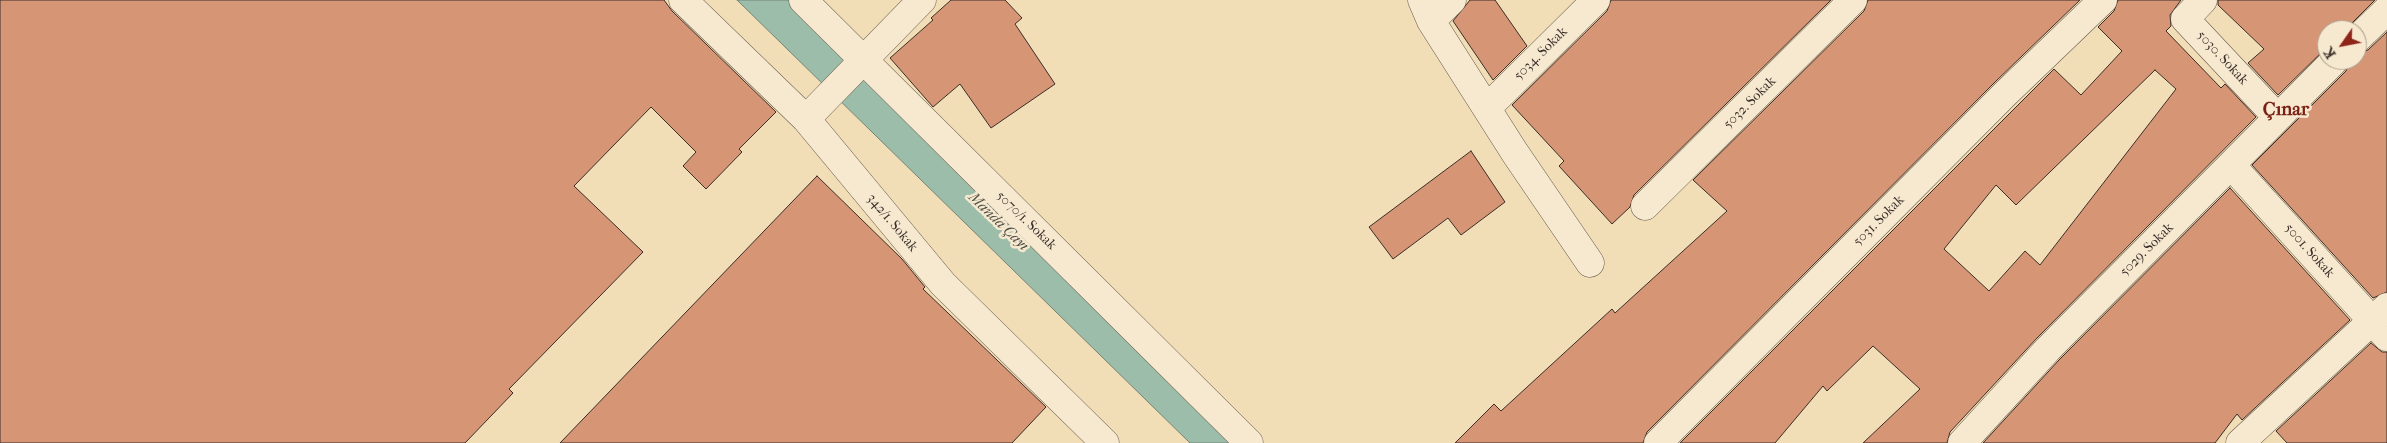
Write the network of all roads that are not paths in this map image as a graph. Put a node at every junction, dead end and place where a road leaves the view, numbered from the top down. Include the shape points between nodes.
1 (683, 0) edge
2 (802, 0) edge
3 (1452, 0) edge
4 (1596, 0) edge
5 (1854, 0) edge
6 (2103, 0) edge
7 (2203, 0) edge
8 (908, 5) edge
9 (1427, 10) edge
10 (2387, 10) edge
11 (2367, 29) edge
12 (859, 66) junction
13 (2325, 70) edge
14 (1487, 108) junction
15 (2277, 117) junction
16 (806, 119) junction
17 (2231, 165) junction
18 (1645, 206) dead end
19 (1590, 263) dead end
20 (2382, 322) edge
21 (2253, 439) edge
22 (1105, 443) edge
23 (1249, 443) edge
24 (1658, 443) edge
25 (1962, 443) edge

1 - 16 street, 342/1. Sokak
2 - 12 street, 5070/1. Sokak
3 - 9 street
4 - 14 street, 5034. Sokak
5 - 18 street, 5032. Sokak
6 - 24 street, 5031. Sokak via 2005,94
7 - 15 street, 5030. Sokak via 2185,19
8 - 12 street
9 - 14 street
10 - 11 street
12 - 16 street
12 - 23 street, 5070/1. Sokak via 1028,223
13 - 15 street, 5029. Sokak
14 - 19 street
15 - 17 street, 5029. Sokak
16 - 22 street, 342/1. Sokak via 943,284
17 - 20 street, 5001. Sokak
17 - 25 street, 5029. Sokak via 2048,348
20 - 21 street

